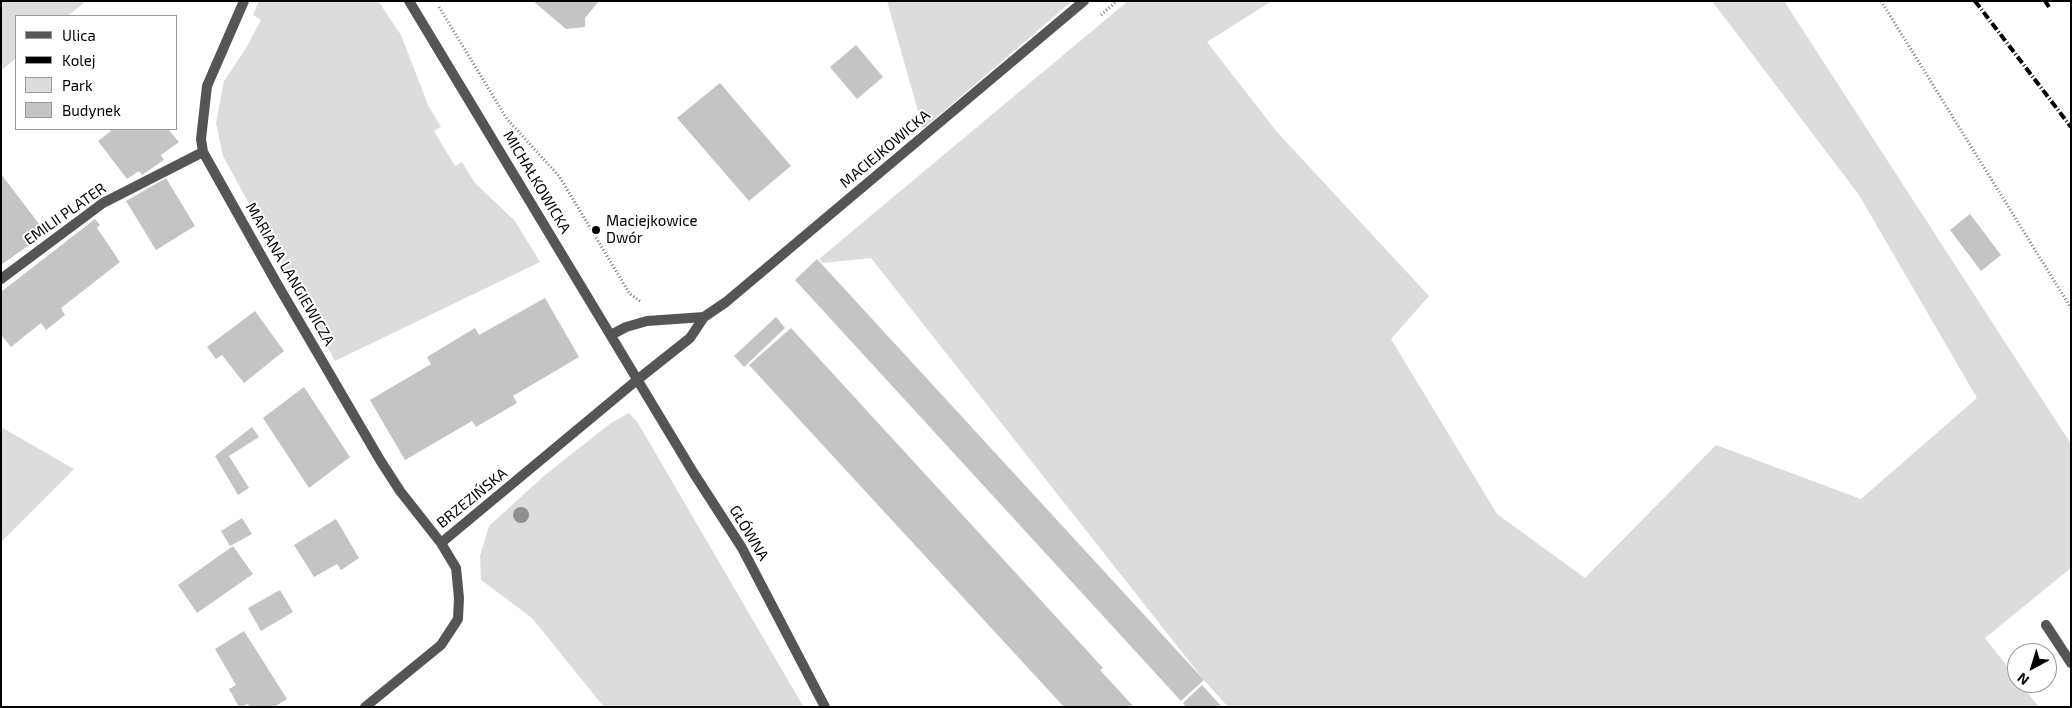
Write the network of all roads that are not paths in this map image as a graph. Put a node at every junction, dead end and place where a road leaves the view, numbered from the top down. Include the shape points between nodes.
1 (244, 1) edge
2 (409, 1) edge
3 (1084, 1) edge
4 (203, 152) junction
5 (1, 279) edge
6 (704, 317) junction
7 (611, 335) junction
8 (637, 380) junction
9 (441, 543) junction
10 (2046, 625) dead end
11 (2071, 663) edge
12 (365, 707) edge
13 (825, 707) edge

1 - 4 street, MARIANA LANGIEWICZA via 207,86 200,139
2 - 7 street, MICHAŁKOWICKA
3 - 6 street, MACIEJKOWICKA via 726,302
4 - 5 street, EMILII PLATER via 103,203
4 - 9 street, MARIANA LANGIEWICZA via 380,460 400,492
6 - 7 street via 647,321
6 - 8 street, MACIEJKOWICKA via 690,338
7 - 8 street, MICHAŁKOWICKA
8 - 9 street, BRZEZIŃSKA
8 - 13 street, GŁÓWNA via 742,548
9 - 12 street, BRZEZIŃSKA via 456,568 460,598 458,619 441,645
10 - 11 street

